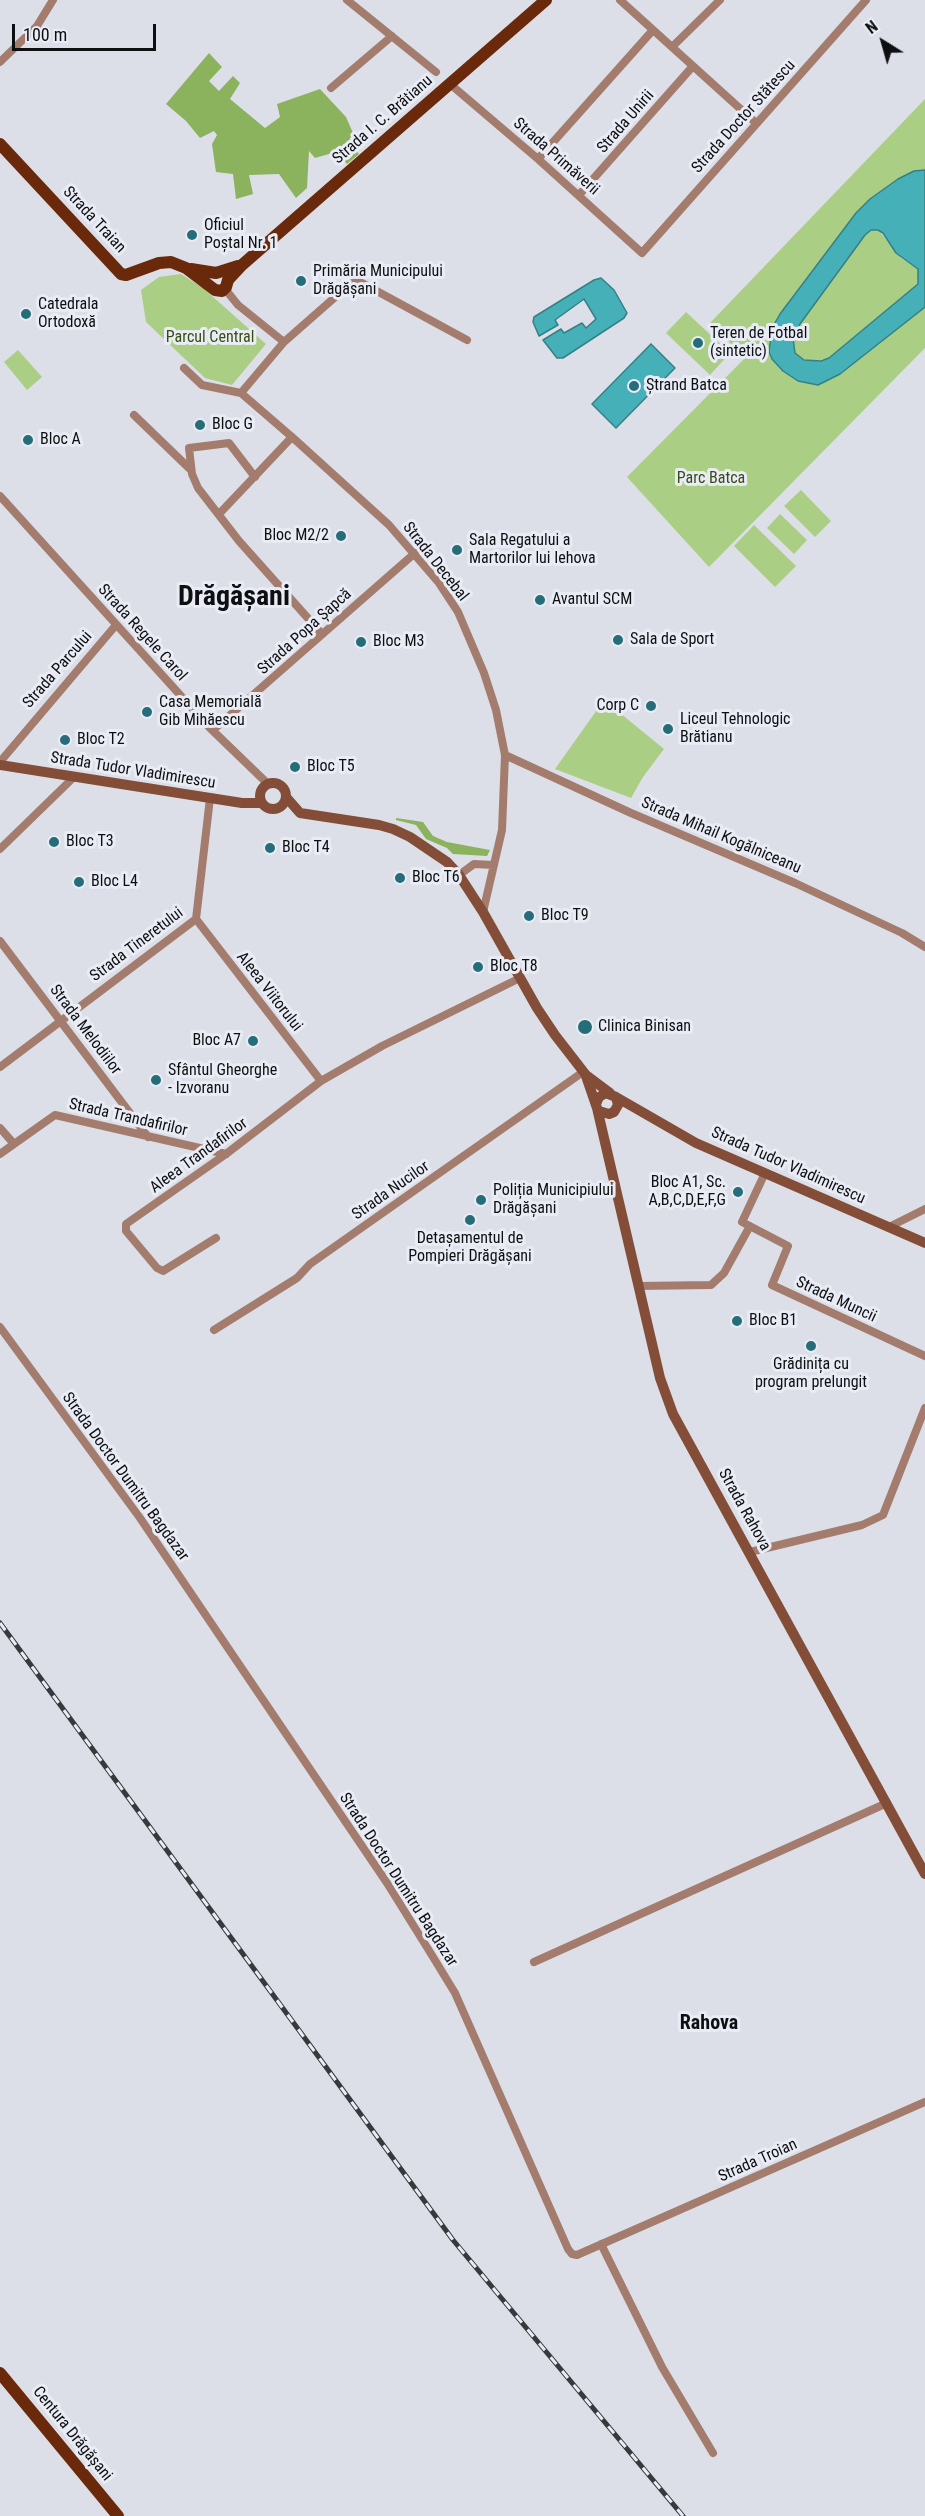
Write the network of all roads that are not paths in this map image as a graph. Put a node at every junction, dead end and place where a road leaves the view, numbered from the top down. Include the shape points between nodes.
1 (53, 0) edge
2 (347, 0) edge
3 (546, 0) edge
4 (621, 0) edge
5 (720, 0) edge
6 (866, 0) edge
7 (653, 30) junction
8 (392, 36) junction
9 (672, 47) junction
10 (0, 62) edge
11 (693, 66) junction
12 (436, 72) dead end
13 (450, 84) junction
14 (331, 88) dead end
15 (756, 123) junction
16 (3, 153) edge
17 (538, 159) junction
18 (579, 195) junction
19 (642, 253) joint
20 (186, 268) junction
21 (222, 279) junction
22 (466, 340) dead end
23 (284, 342) junction
24 (184, 368) dead end
25 (241, 393) junction
26 (134, 415) dead end
27 (292, 437) junction
28 (191, 470) junction
29 (255, 477) junction
30 (0, 496) edge
31 (219, 514) junction
32 (415, 553) junction
33 (116, 624) junction
34 (322, 634) junction
35 (213, 730) junction
36 (505, 755) junction
37 (0, 764) edge
38 (74, 777) junction
39 (268, 784) junction
40 (286, 796) junction
41 (210, 798) junction
42 (262, 803) junction
43 (277, 808) junction
44 (300, 813) junction
45 (0, 849) edge
46 (494, 865) junction
47 (459, 875) junction
48 (483, 912) junction
49 (195, 919) junction
50 (0, 941) edge
51 (925, 947) edge
52 (520, 978) junction
53 (61, 1020) junction
54 (0, 1067) edge
55 (584, 1074) junction
56 (321, 1081) junction
57 (613, 1095) junction
58 (596, 1106) junction
59 (612, 1113) junction
60 (640, 1113) junction
61 (0, 1128) edge
62 (603, 1136) junction
63 (148, 1137) junction
64 (14, 1144) junction
65 (0, 1154) edge
66 (226, 1154) junction
67 (765, 1173) junction
68 (925, 1209) edge
69 (750, 1226) junction
70 (889, 1227) junction
71 (216, 1238) dead end
72 (925, 1243) edge
73 (639, 1286) junction
74 (0, 1327) edge
75 (214, 1330) dead end
76 (925, 1356) edge
77 (925, 1408) edge
78 (750, 1552) junction
79 (887, 1803) junction
80 (925, 1874) edge
81 (534, 1962) dead end
82 (925, 2102) edge
83 (601, 2244) junction
84 (0, 2373) edge
85 (713, 2453) dead end
86 (118, 2516) edge

1 - 10 street via 37,26
2 - 8 street
3 - 13 main road, Strada I. C. Brătianu
4 - 7 street
5 - 9 street
6 - 15 street, Strada Doctor Stătescu
7 - 9 street
7 - 17 street
8 - 12 street
8 - 14 street
9 - 11 street
11 - 15 street
11 - 18 street, Strada Unirii
13 - 17 street, Strada Primăverii
13 - 21 main road, Strada I. C. Brătianu
15 - 19 street, Strada Doctor Stătescu
16 - 20 main road, Strada Traian via 121,274 167,262
17 - 18 street, Strada Primăverii
18 - 19 street, Strada Primăverii
20 - 21 main road
20 - 21 main road, Strada Traian via 217,291
21 - 23 street via 238,305
22 - 23 street via 355,282
23 - 25 street
24 - 25 street via 202,385
25 - 27 street, Strada Decebal
26 - 28 street
27 - 29 street
27 - 32 street, Strada Decebal
28 - 29 street via 189,448 229,443
28 - 31 street via 198,488
29 - 31 street
30 - 33 street, Strada Regele Carol
31 - 34 street
32 - 34 street, Strada Popa Șapcă
32 - 36 street, Strada Decebal via 466,626 496,710
33 - 35 street, Strada Regele Carol
33 - 37 street, Strada Parcului
34 - 35 street, Strada Popa Șapcă
35 - 39 street, Strada Regele Carol
36 - 46 street, Strada Decebal via 504,816
36 - 51 street, Strada Mihail Kogălniceanu via 795,883
37 - 38 main road, Strada Tudor Vladimirescu
38 - 41 main road, Strada Tudor Vladimirescu
38 - 45 street
39 - 40 main road via 279,784
39 - 42 main road via 262,790
40 - 43 main road
40 - 44 main road
41 - 42 main road, Strada Tudor Vladimirescu
41 - 49 street, Strada Tineretului
42 - 43 main road, Strada Tudor Vladimirescu
43 - 44 main road, Strada Tudor Vladimirescu
44 - 47 main road, Strada Tudor Vladimirescu via 393,829 430,848
46 - 47 street via 474,864
46 - 48 street, Strada Decebal
47 - 48 main road, Strada Tudor Vladimirescu
48 - 52 main road, Strada Tudor Vladimirescu
49 - 53 street, Strada Tineretului
49 - 56 street, Aleea Viitorului
50 - 53 street, Strada Melodiilor
52 - 55 main road, Strada Tudor Vladimirescu
52 - 56 street, Aleea Trandafirilor via 382,1046
53 - 54 street, Strada Tineretului
53 - 63 street, Strada Melodiilor
55 - 57 main road, Strada Tudor Vladimirescu
55 - 58 main road, Strada Tudor Vladimirescu
55 - 75 street, Strada Nucilor via 310,1264 297,1278
56 - 66 street, Aleea Trandafirilor
57 - 58 main road via 602,1094
57 - 59 main road via 618,1105
57 - 60 main road, Strada Tudor Vladimirescu
58 - 59 main road via 602,1113
58 - 62 main road, Strada Rahova
59 - 60 main road, Strada Tudor Vladimirescu
59 - 62 main road, Strada Rahova
60 - 67 main road, Strada Tudor Vladimirescu
61 - 64 street
62 - 73 main road, Strada Rahova
63 - 64 street, Strada Trandafirilor via 55,1115
63 - 66 street, Strada Trandafirilor
64 - 65 street, Strada Trandafirilor
66 - 71 street, Aleea Trandafirilor via 126,1224 126,1231 163,1271
67 - 69 street via 742,1222
67 - 70 main road, Strada Tudor Vladimirescu
68 - 70 street
69 - 73 street via 724,1273 711,1285
69 - 76 street, Strada Muncii via 788,1246 772,1285
70 - 72 main road, Strada Tudor Vladimirescu
73 - 78 main road, Strada Rahova via 660,1378 673,1414
74 - 83 street, Strada Doctor Dumitru Bagdazar via 140,1518 387,1883 455,1993 568,2249 577,2255
77 - 78 street via 883,1515 862,1525
78 - 79 main road, Strada Rahova
79 - 80 main road, Strada Rahova
79 - 81 street
82 - 83 street, Strada Troian
83 - 85 street via 662,2367
84 - 86 main road, Centura Drăgășani

